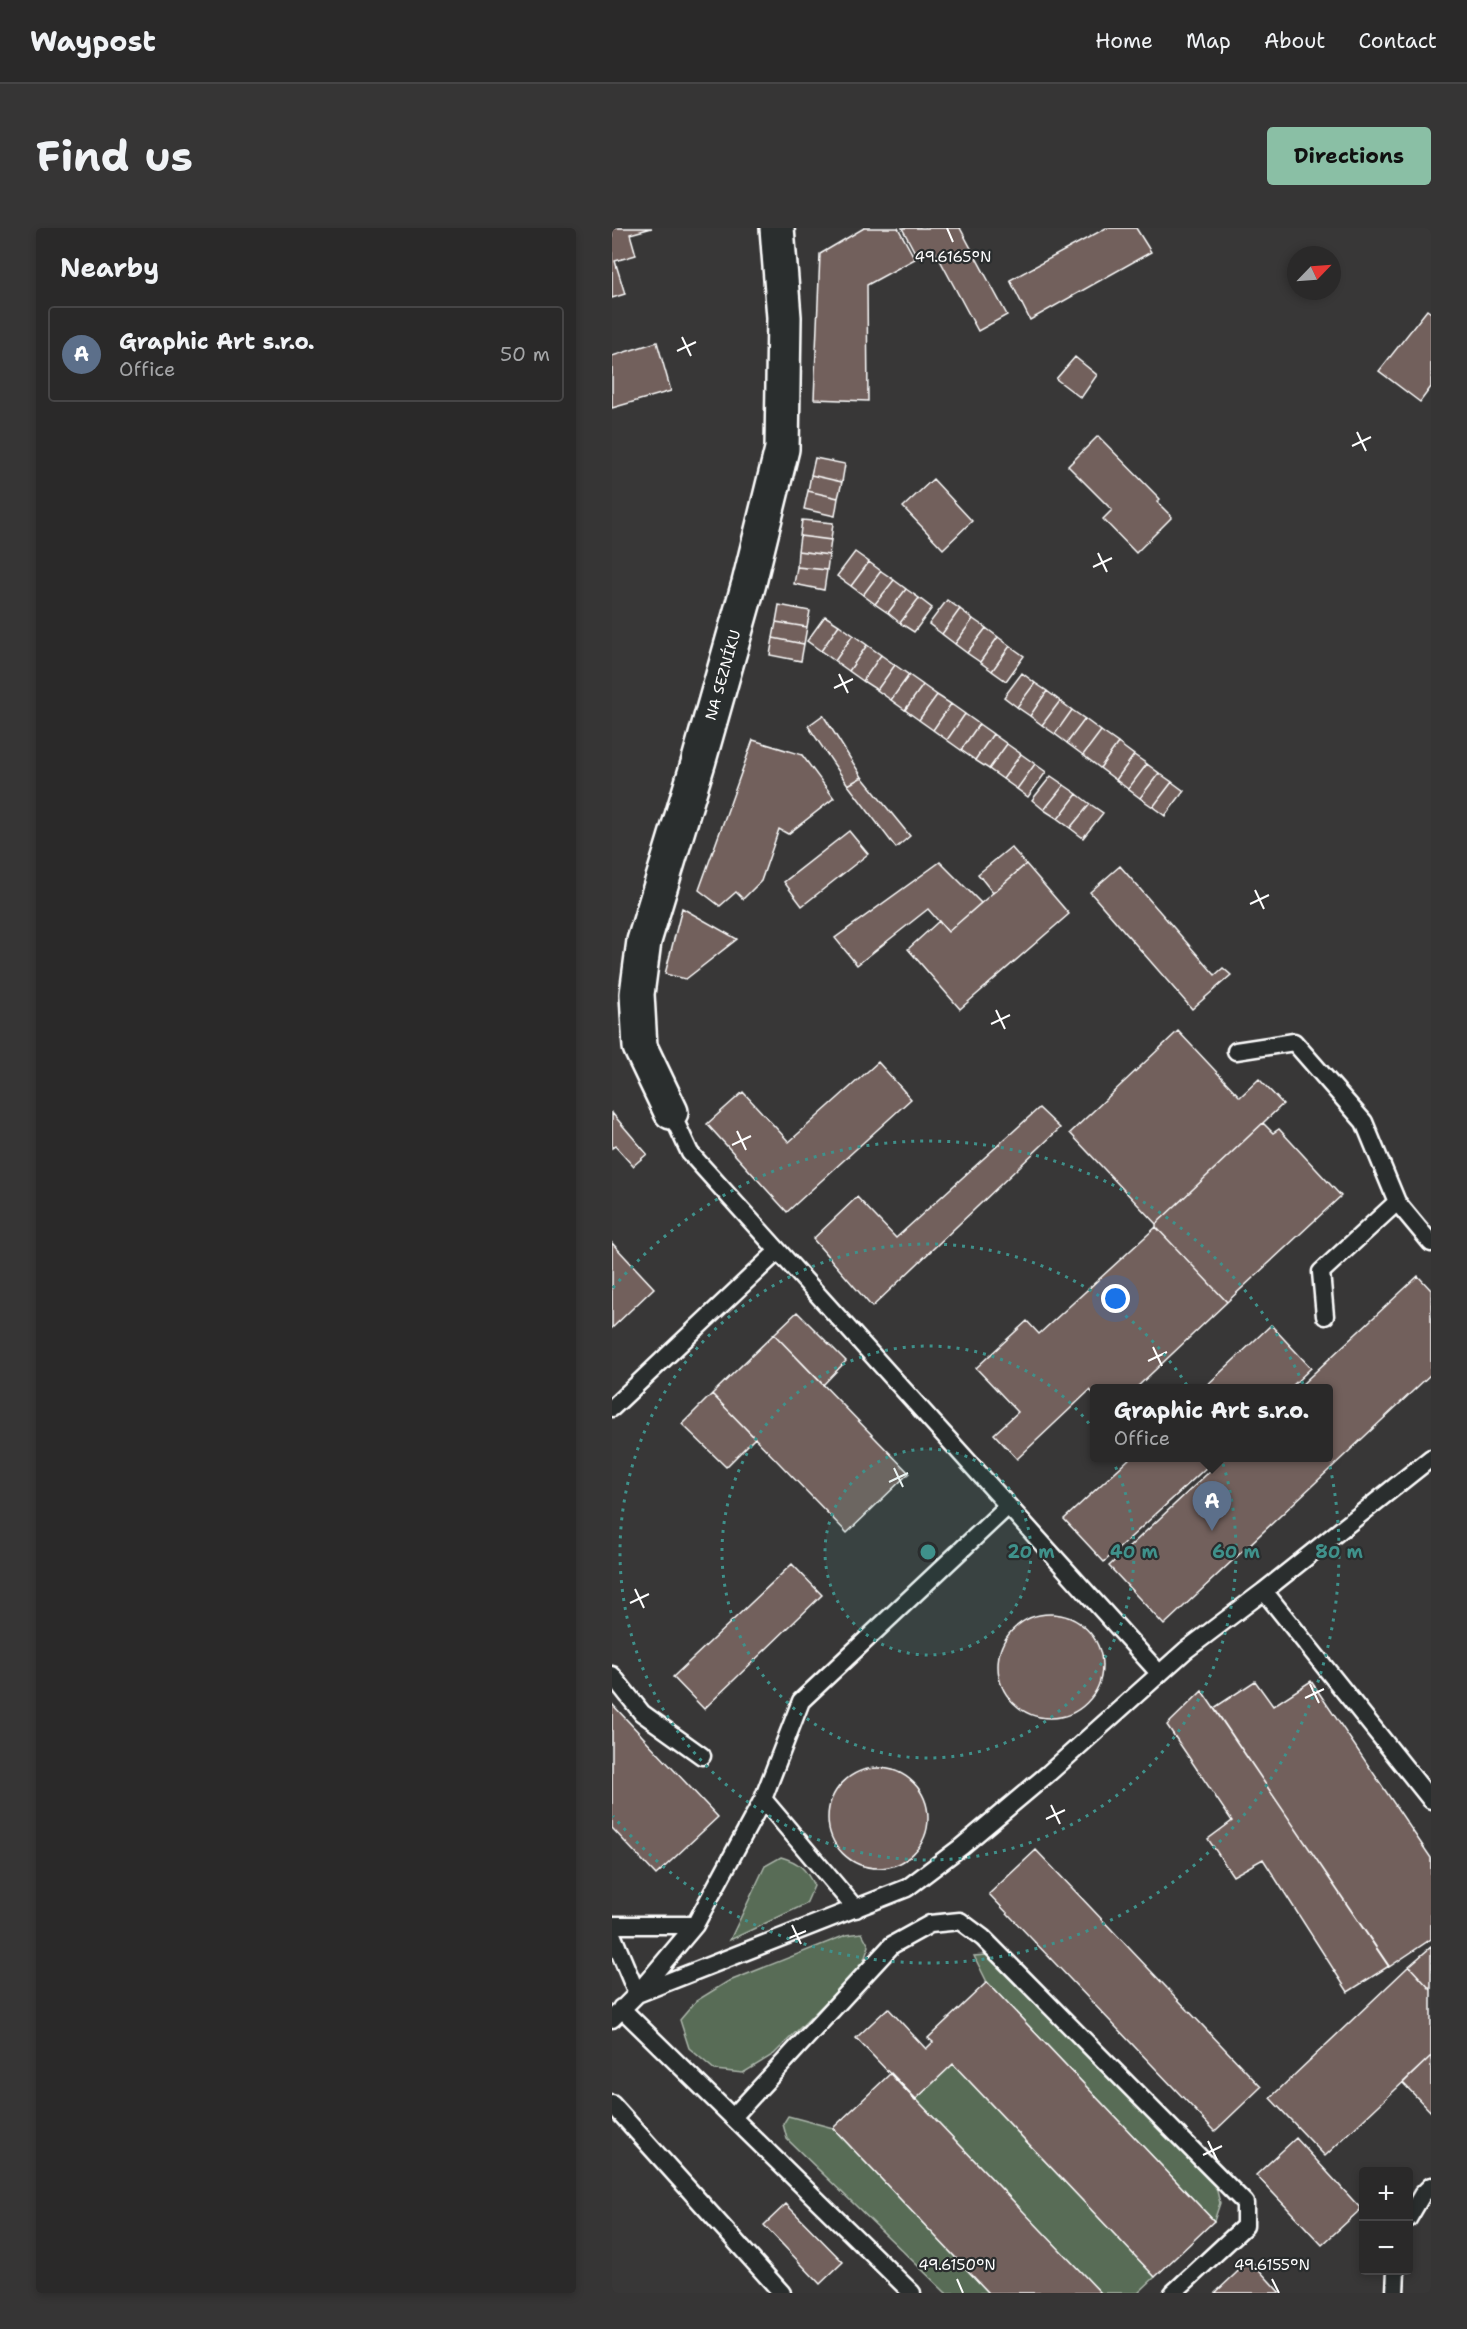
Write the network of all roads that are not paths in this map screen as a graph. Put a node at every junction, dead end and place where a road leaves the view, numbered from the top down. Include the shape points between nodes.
1 (777, 228) edge
2 (1236, 1051) dead end
3 (670, 1112) joint
4 (1397, 1202) junction
5 (1431, 1243) edge
6 (778, 1251) junction
7 (1325, 1316) dead end
8 (612, 1408) edge
9 (1431, 1458) edge
10 (1008, 1506) junction
11 (1264, 1591) junction
12 (1159, 1673) junction
13 (612, 1675) edge
14 (702, 1756) dead end
15 (763, 1799) junction
16 (1431, 1800) edge
17 (856, 1909) junction
18 (612, 1925) edge
19 (694, 1925) junction
20 (612, 1934) edge
21 (637, 1994) junction
22 (616, 2013) edge
23 (612, 2104) edge
24 (734, 2117) junction
25 (1431, 2186) edge
26 (1413, 2210) edge
27 (1396, 2275) edge
28 (782, 2293) edge
29 (912, 2293) edge
30 (1173, 2293) edge
31 (1395, 2293) edge

1 - 3 street, NA SEZNÍKU via 784,317 782,449 746,595 644,941 637,994 640,1047
2 - 4 lane via 1294,1042 1364,1122
3 - 6 lane via 690,1153
4 - 5 lane
4 - 7 lane via 1321,1272
6 - 8 lane
6 - 10 lane
9 - 11 lane
10 - 12 lane
10 - 15 lane via 801,1701
11 - 12 lane
11 - 16 lane
12 - 17 lane via 961,1847 907,1888
13 - 14 lane via 642,1713
15 - 17 lane
15 - 19 lane
17 - 21 lane
18 - 19 lane
19 - 21 lane
20 - 21 lane
21 - 22 lane
22 - 24 lane
23 - 28 lane
24 - 29 lane
24 - 30 lane via 892,1945 930,1924 960,1921 983,1938 1245,2204 1245,2226
25 - 26 lane
27 - 31 lane

